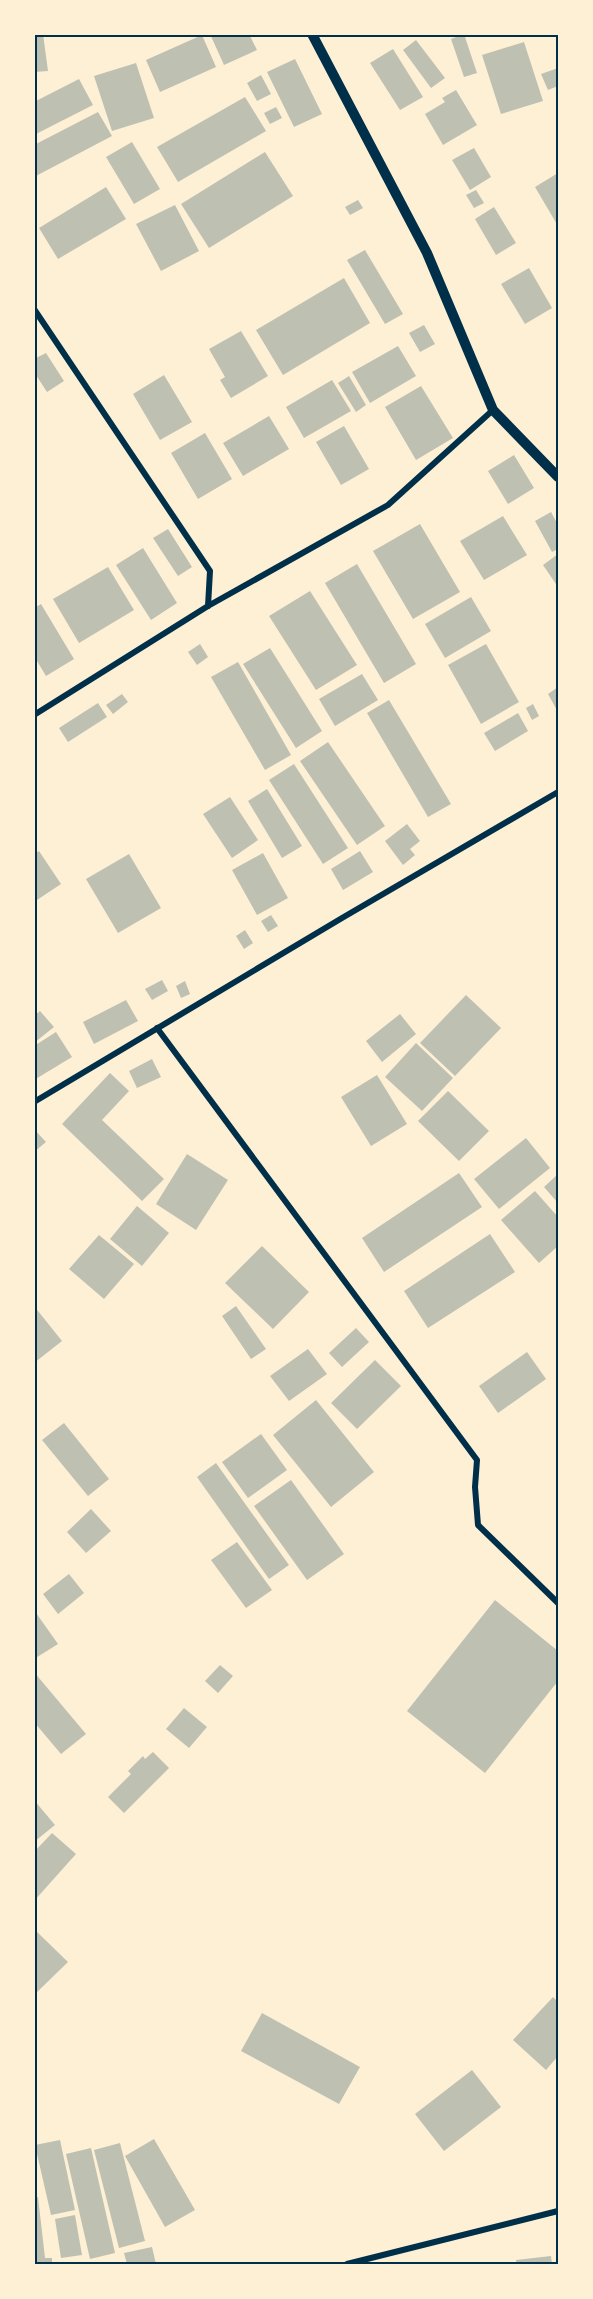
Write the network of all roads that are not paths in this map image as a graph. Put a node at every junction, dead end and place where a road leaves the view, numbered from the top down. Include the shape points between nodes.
1 (312, 34) edge
2 (34, 309) edge
3 (493, 410) junction
4 (558, 477) edge
5 (208, 606) junction
6 (34, 715) edge
7 (558, 792) edge
8 (157, 1028) junction
9 (34, 1102) edge
10 (558, 1603) edge
11 (558, 2211) edge
12 (347, 2265) edge

1 - 3 street via 427,253
2 - 5 street via 210,571
3 - 4 street
3 - 5 street via 388,505
5 - 6 street
7 - 8 street
8 - 9 street
8 - 10 street via 477,1460 478,1525
11 - 12 street

